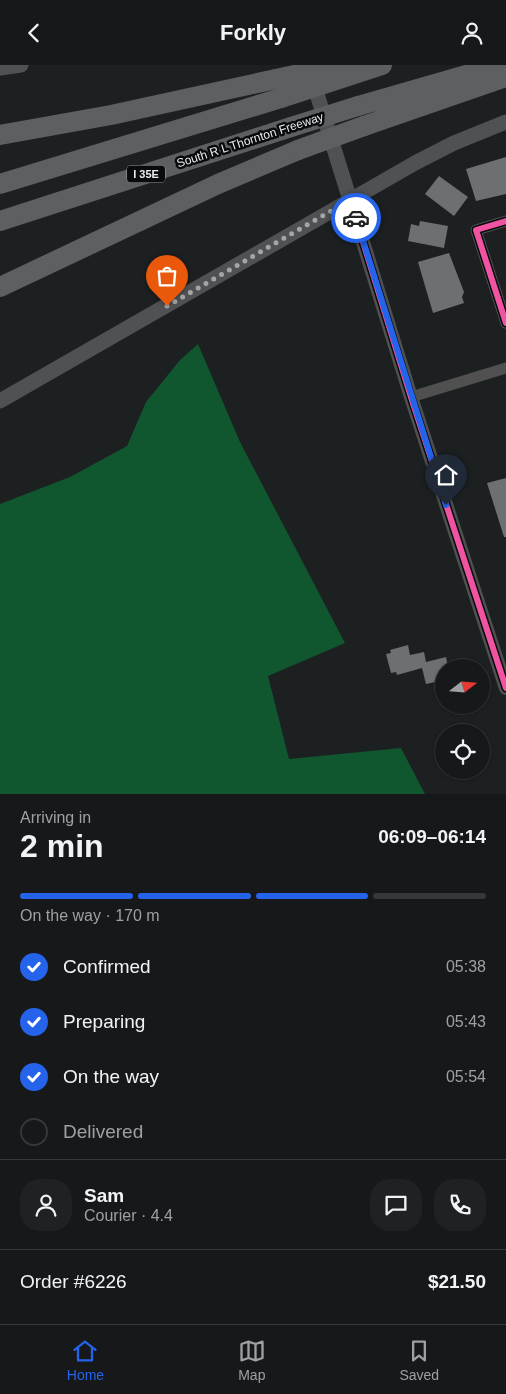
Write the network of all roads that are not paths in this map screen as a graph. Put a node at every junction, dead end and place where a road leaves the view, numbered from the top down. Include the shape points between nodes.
1 (21, 65) edge
2 (308, 65) edge
3 (342, 65) edge
4 (382, 65) edge
5 (501, 65) edge
6 (0, 68) edge
7 (506, 77) edge
8 (279, 88) junction
9 (506, 123) edge
10 (0, 135) edge
11 (0, 184) edge
12 (350, 200) junction
13 (0, 221) edge
14 (506, 221) edge
15 (0, 287) edge
16 (506, 323) edge
17 (506, 368) edge
18 (410, 397) junction
19 (0, 401) edge
20 (506, 686) edge

1 - 6 main road
2 - 12 main road
3 - 8 highway, bridge
4 - 8 highway, bridge
5 - 13 highway, South R L Thornton Freeway / I 35E, bridge via 358,106
7 - 15 highway, bridge via 298,150 218,184
8 - 10 highway
8 - 11 highway
9 - 12 main road via 454,143
12 - 18 street
12 - 19 main road
14 - 16 street via 476,230
17 - 18 street
18 - 20 street

